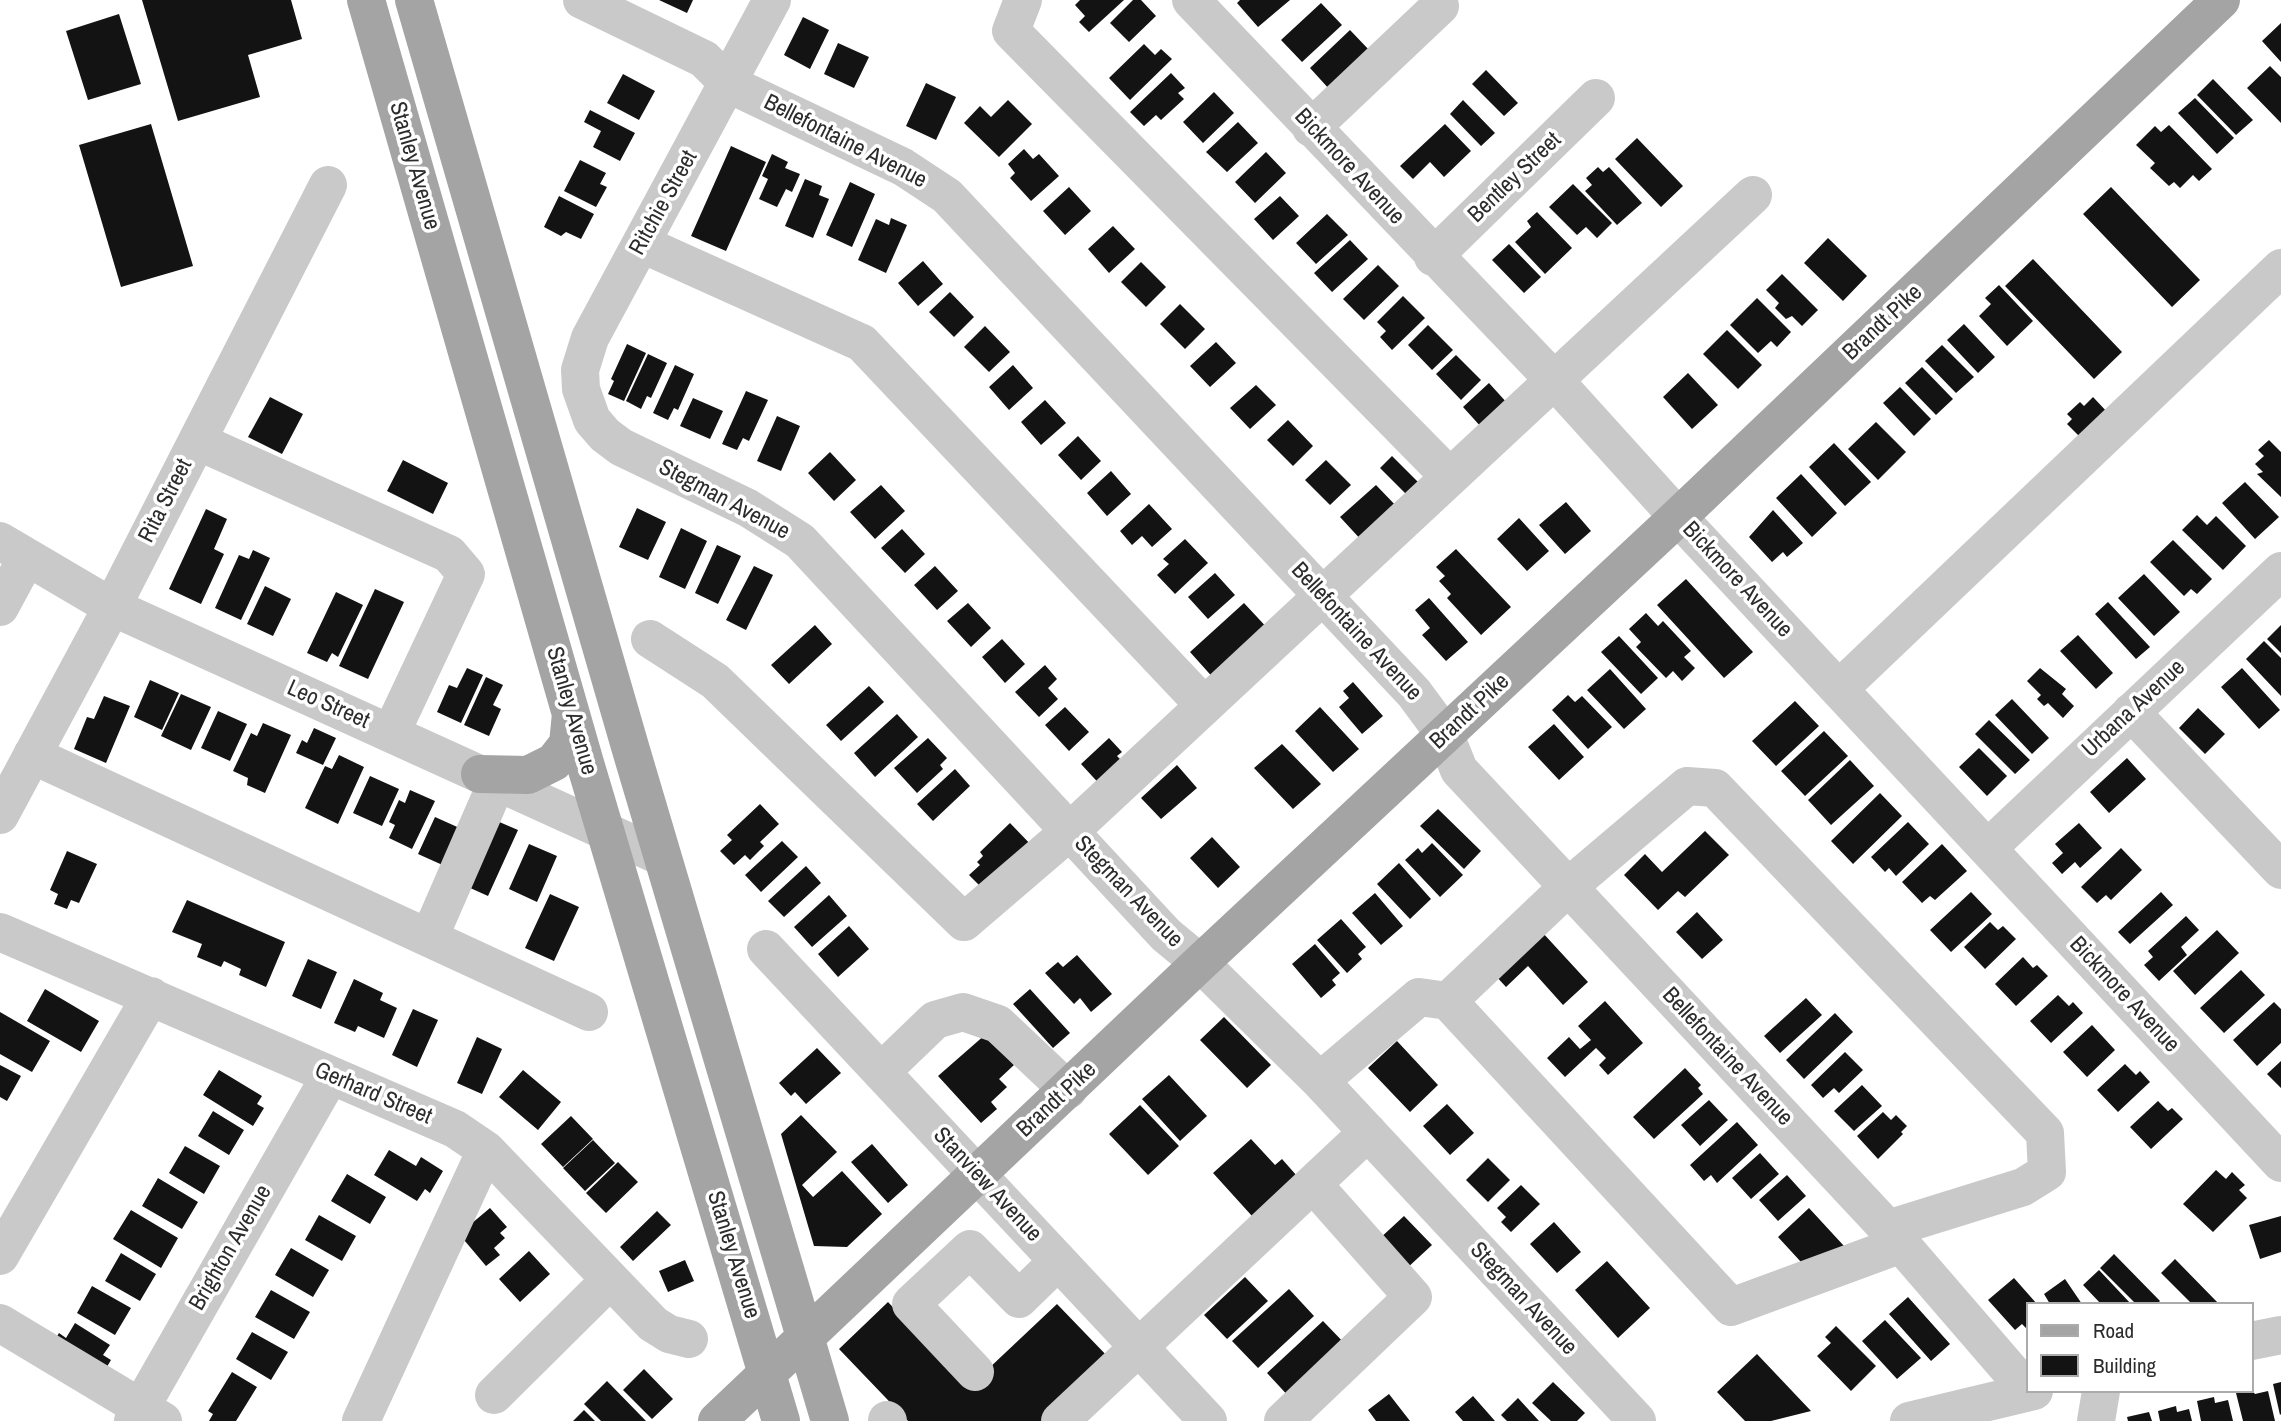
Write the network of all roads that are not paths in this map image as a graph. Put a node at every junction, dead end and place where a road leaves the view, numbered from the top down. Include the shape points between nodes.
1 (366, 0) edge
2 (415, 0) edge
3 (582, 0) edge
4 (772, 0) edge
5 (1023, 0) edge
6 (1191, 0) edge
7 (2221, 0) edge
8 (1440, 6) dead end
9 (729, 84) junction
10 (1596, 99) dead end
11 (1311, 128) junction
12 (328, 185) dead end
13 (1753, 195) dead end
14 (642, 244) junction
15 (1433, 257) junction
16 (2281, 268) edge
17 (1555, 381) junction
18 (587, 411) joint
19 (197, 441) junction
20 (1450, 477) junction
21 (1678, 517) junction
22 (13, 549) edge
23 (2281, 571) edge
24 (1323, 596) junction
25 (0, 607) edge
26 (112, 607) junction
27 (650, 639) dead end
28 (1839, 689) junction
29 (1204, 705) junction
30 (2131, 712) junction
31 (571, 714) junction
32 (391, 733) junction
33 (1445, 735) junction
34 (32, 755) junction
35 (489, 778) junction
36 (0, 816) edge
37 (606, 831) junction
38 (1069, 832) junction
39 (1988, 848) junction
40 (663, 857) junction
41 (2280, 867) edge
42 (1568, 887) junction
43 (0, 932) edge
44 (429, 938) junction
45 (766, 949) dead end
46 (1200, 963) junction
47 (151, 996) junction
48 (1448, 1001) junction
49 (589, 1012) dead end
50 (881, 1072) junction
51 (330, 1076) junction
52 (1320, 1081) junction
53 (1068, 1090) junction
54 (1368, 1132) junction
55 (486, 1150) junction
56 (2280, 1159) edge
57 (976, 1174) junction
58 (1313, 1184) junction
59 (1895, 1237) junction
60 (0, 1256) edge
61 (1058, 1261) junction
62 (610, 1280) junction
63 (0, 1323) edge
64 (805, 1335) junction
65 (2281, 1335) edge
66 (689, 1339) dead end
67 (2253, 1341) edge
68 (1140, 1348) junction
69 (767, 1372) junction
70 (975, 1372) dead end
71 (2025, 1385) edge
72 (2025, 1392) edge
73 (2101, 1393) edge
74 (494, 1395) dead end
75 (146, 1416) edge
76 (361, 1421) edge
77 (717, 1421) edge
78 (781, 1421) edge
79 (830, 1421) edge
80 (1060, 1421) edge
81 (1208, 1421) edge
82 (1283, 1421) edge
83 (1637, 1421) edge
84 (1909, 1421) edge
85 (2096, 1421) edge

1 - 31 main road, Stanley Avenue
2 - 40 main road, Stanley Avenue
3 - 9 street, Bellefontaine Avenue via 704,59
4 - 9 street, Ritchie Street
5 - 20 street via 1011,31
6 - 11 street, Bickmore Avenue
7 - 21 main road, Brandt Pike
8 - 11 street
9 - 14 street, Ritchie Street
9 - 24 street, Bellefontaine Avenue via 903,167 947,196
10 - 15 street, Bentley Street
11 - 15 street, Bickmore Avenue
12 - 19 street, Rita Street
13 - 17 street
14 - 18 street, Ritchie Street via 583,357 581,389
14 - 29 street via 862,343
15 - 17 street, Bickmore Avenue
16 - 28 street
17 - 20 street
17 - 21 street, Bickmore Avenue
18 - 38 street, Stegman Avenue via 621,447 748,508 800,541
19 - 26 street, Rita Street
19 - 32 street via 449,554 466,574
20 - 24 street
21 - 28 street, Bickmore Avenue
21 - 33 main road, Brandt Pike
22 - 25 street
22 - 26 street, Leo Street
23 - 30 street, Urbana Avenue
24 - 29 street
24 - 33 street, Bellefontaine Avenue via 1414,693
26 - 32 street, Leo Street
26 - 34 street, Rita Street
27 - 38 street via 715,681 964,922
28 - 39 street, Bickmore Avenue
29 - 38 street
30 - 39 street, Urbana Avenue
30 - 41 street
31 - 35 main road via 568,744 554,762 528,775
31 - 37 main road, Stanley Avenue
32 - 35 street, Leo Street
33 - 42 street, Bellefontaine Avenue via 1459,770
33 - 46 main road, Brandt Pike
34 - 36 street, Rita Street
34 - 44 street
35 - 37 street, Leo Street
35 - 44 street
37 - 40 street, Leo Street
37 - 69 main road, Stanley Avenue
38 - 46 street, Stegman Avenue via 1166,935
39 - 56 street, Bickmore Avenue
40 - 64 main road, Stanley Avenue
42 - 48 street
42 - 59 street, Bellefontaine Avenue
42 - 59 street via 1687,786 1714,788 2045,1133 2047,1172 2023,1187
43 - 47 street, Gerhard Street
44 - 49 street
45 - 50 street, Stanview Avenue
46 - 52 street, Stegman Avenue
46 - 53 main road, Brandt Pike
47 - 51 street, Gerhard Street
47 - 60 street
48 - 52 street via 1419,997
48 - 59 street via 1731,1307
50 - 53 street via 935,1020 963,1012 998,1024
50 - 57 street, Stanview Avenue
51 - 55 street, Gerhard Street via 455,1129
51 - 75 street, Brighton Avenue
52 - 54 street, Stegman Avenue
53 - 57 main road, Brandt Pike
54 - 58 street
54 - 83 street, Stegman Avenue
55 - 62 street, Gerhard Street
55 - 76 street
57 - 61 street, Stanview Avenue
57 - 64 main road, Brandt Pike
58 - 68 street
58 - 82 street via 1413,1297
59 - 71 street, Bellefontaine Avenue
61 - 68 street, Stanview Avenue
61 - 70 street via 1019,1299 970,1249 911,1304
62 - 66 street, Gerhard Street via 653,1324
62 - 74 street
63 - 75 street
64 - 69 main road, Brandt Pike
64 - 79 main road, Stanley Avenue
65 - 67 street
68 - 80 street
68 - 81 street, Stanview Avenue
69 - 77 main road, Brandt Pike
69 - 78 main road, Stanley Avenue
72 - 84 street
73 - 85 street

